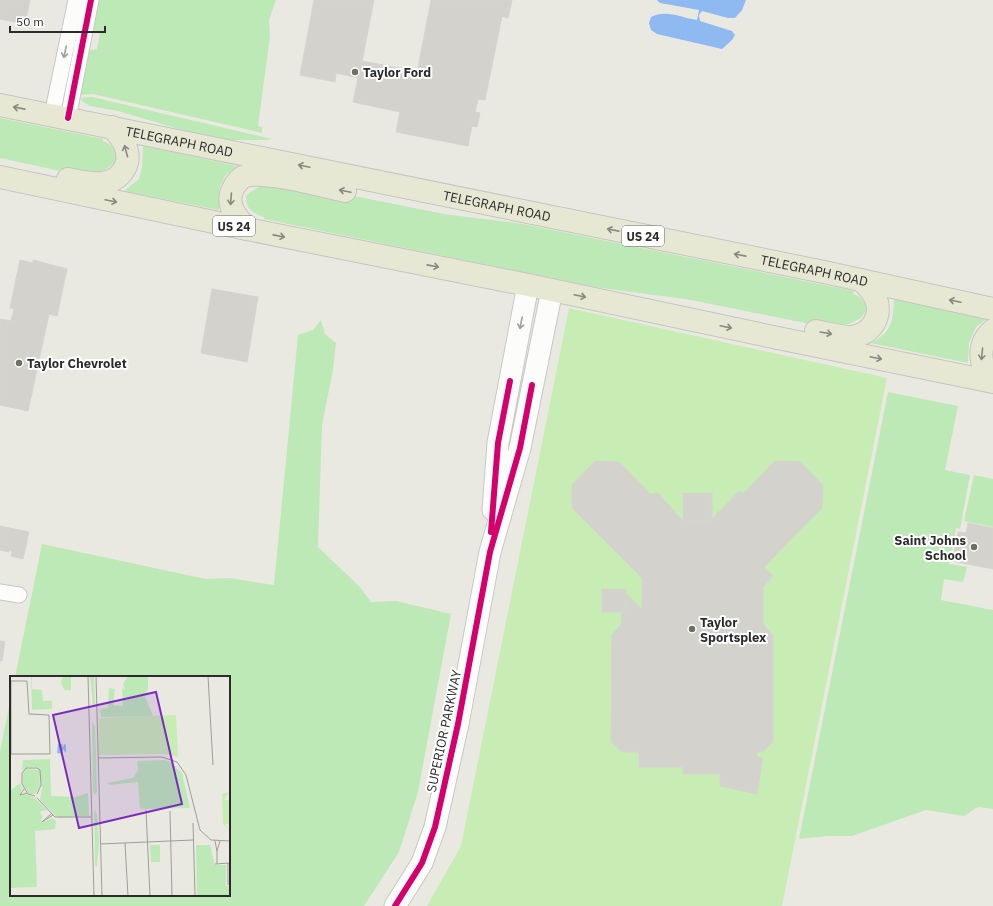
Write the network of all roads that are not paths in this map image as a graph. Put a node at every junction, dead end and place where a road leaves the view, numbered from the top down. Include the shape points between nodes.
1 (76, 0) edge
2 (91, 0) edge
3 (0, 105) edge
4 (60, 116) junction
5 (112, 127) junction
6 (0, 164) edge
7 (0, 177) edge
8 (494, 206) junction
9 (247, 229) junction
10 (861, 280) junction
11 (528, 285) junction
12 (552, 290) junction
13 (622, 305) junction
14 (993, 309) edge
15 (993, 330) edge
16 (990, 381) edge
17 (490, 552) junction
18 (0, 592) edge
19 (19, 595) dead end
20 (395, 906) edge

1 -> 4 street
2 - 4 street
4 -> 3 main road, TELEGRAPH ROAD / US 24
4 - 5 main road, TELEGRAPH ROAD / US 24
6 -> 5 main road via 85,182 112,181 126,168 128,157 126,146
8 -> 5 main road, TELEGRAPH ROAD / US 24
7 -> 9 main road, US 24
8 -> 9 main road via 427,207 276,176 245,176 233,189 230,205
10 -> 8 main road, TELEGRAPH ROAD / US 24
9 -> 11 main road, US 24
13 -> 10 main road via 658,301 690,305 824,333 850,336 867,331 875,323 878,315 875,297
14 -> 10 main road, TELEGRAPH ROAD / US 24
11 - 12 main road, US 24
11 -> 17 main road, SUPERIOR PARKWAY via 498,443
12 -> 13 main road, US 24
12 - 17 main road, SUPERIOR PARKWAY via 520,448
13 -> 16 main road, US 24
15 -> 16 main road via 985,340 981,352 981,362
17 - 20 main road, SUPERIOR PARKWAY via 436,827 422,863
18 - 19 street

